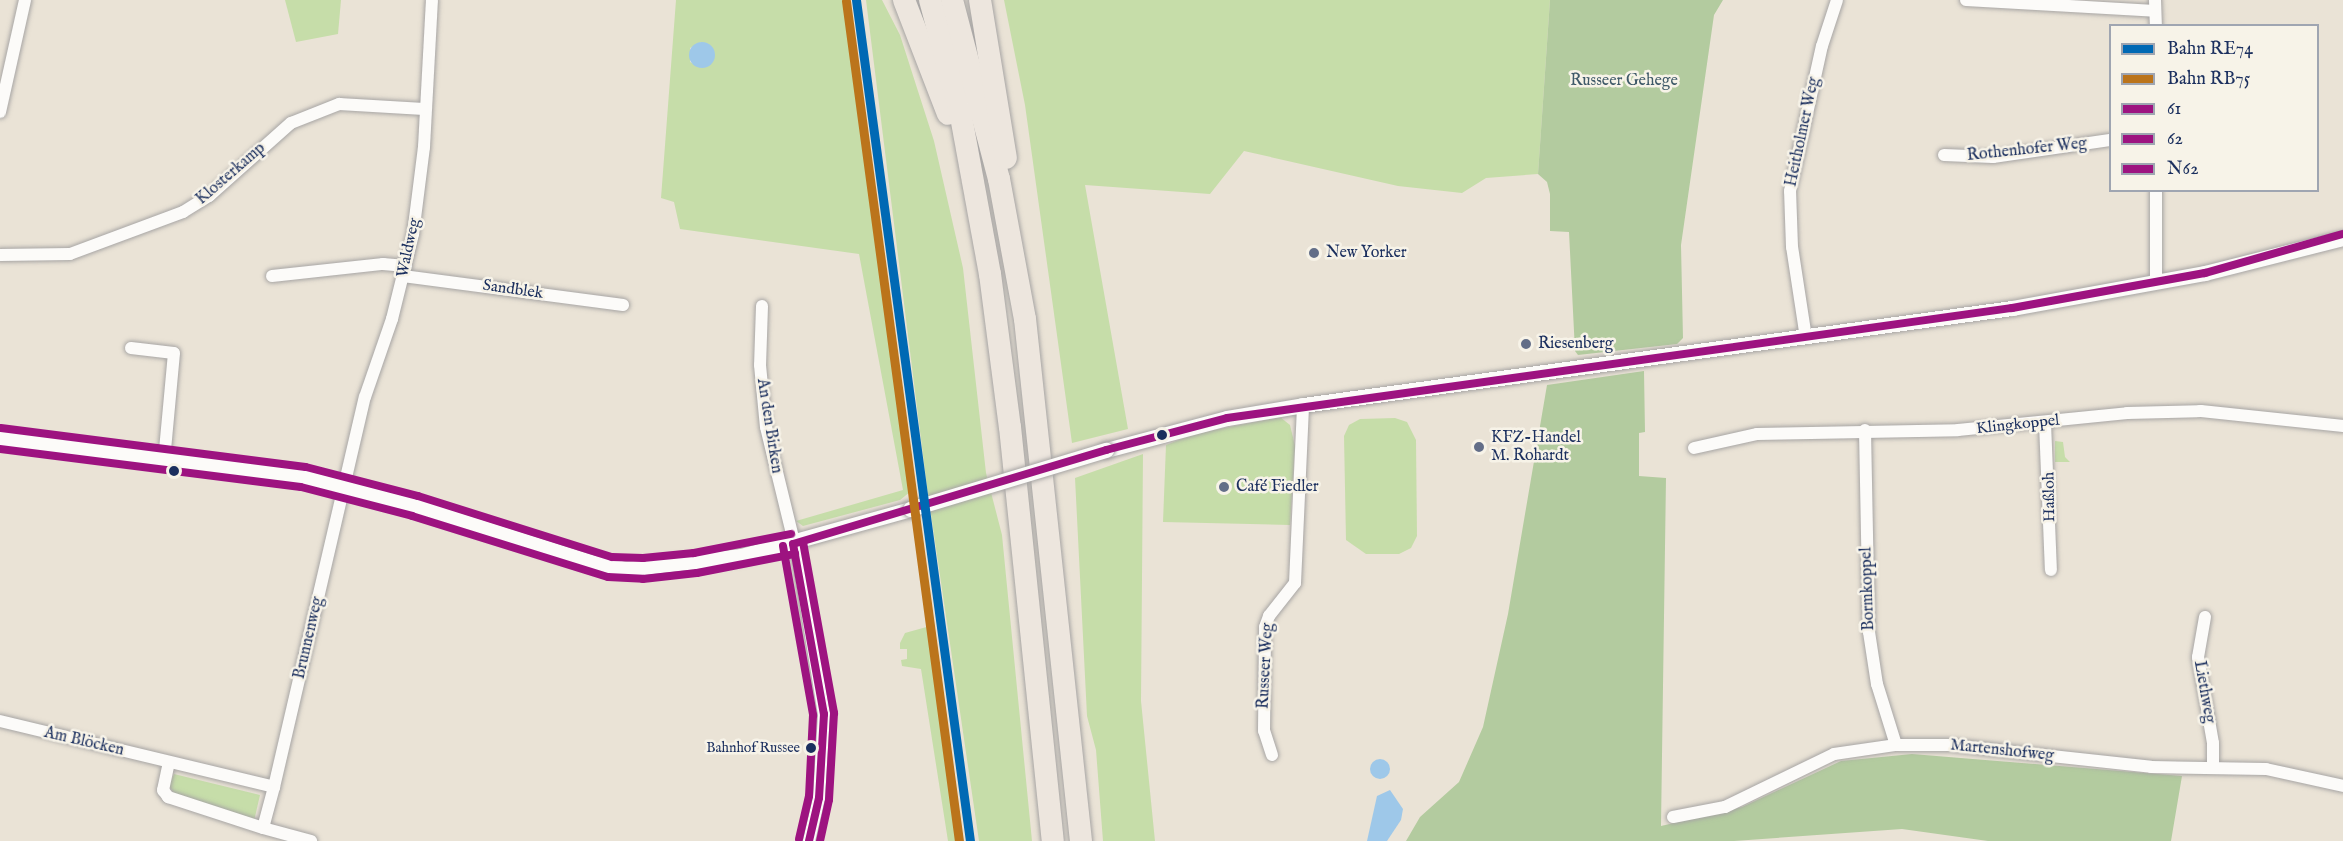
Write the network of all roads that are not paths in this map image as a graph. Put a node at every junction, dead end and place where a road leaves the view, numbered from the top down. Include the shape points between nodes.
1 (25, 0) edge
2 (432, 0) edge
3 (904, 0) edge
4 (930, 0) edge
5 (952, 0) edge
6 (980, 0) edge
7 (1837, 0) edge
8 (1966, 0) edge
9 (2155, 6) edge
10 (2156, 24) edge
11 (424, 109) junction
12 (0, 112) edge
13 (2109, 140) edge
14 (1944, 155) dead end
15 (2156, 192) edge
16 (982, 227) junction
17 (2342, 236) edge
18 (1011, 238) junction
19 (0, 255) edge
20 (405, 271) junction
21 (272, 276) dead end
22 (2156, 283) junction
23 (622, 305) dead end
24 (762, 306) dead end
25 (1806, 338) junction
26 (131, 348) dead end
27 (1303, 405) junction
28 (2045, 423) junction
29 (2343, 426) edge
30 (1865, 430) junction
31 (0, 438) edge
32 (1694, 448) dead end
33 (164, 461) junction
34 (345, 489) junction
35 (793, 544) junction
36 (2051, 570) dead end
37 (2205, 617) dead end
38 (0, 721) edge
39 (1896, 745) junction
40 (1272, 755) dead end
41 (169, 762) junction
42 (2213, 768) junction
43 (2343, 786) edge
44 (274, 788) junction
45 (1673, 817) dead end
46 (263, 828) junction
47 (311, 841) edge
48 (809, 841) edge
49 (1053, 841) edge
50 (1081, 841) edge

1 - 12 street
2 - 11 street, Waldweg
3 - 16 highway via 949,115
4 - 16 highway via 960,111
5 - 18 highway via 984,114
6 - 18 highway via 1003,122
7 - 25 street, Heitholmer Weg via 1822,46 1790,191 1792,247
8 - 9 street
9 - 10 street
11 - 19 street, Klosterkamp via 339,104 291,123 214,191 183,212 70,254
11 - 20 street, Waldweg via 419,195
13 - 14 street, Rothenhofer Weg via 1993,157
15 - 22 street
16 - 49 highway via 1010,428
17 - 22 street
18 - 50 highway via 1036,395
20 - 21 street, Sandblek via 383,264
20 - 23 street, Sandblek
20 - 34 street, Waldweg via 365,397
22 - 25 street
24 - 35 street, An den Birken via 762,400
25 - 27 street
26 - 33 street via 174,354
27 - 35 street, bridge via 1227,418 1106,450
27 - 40 street, Russeer Weg via 1295,583 1269,616 1266,627 1264,731
28 - 29 street, Klingkoppel via 2127,413 2201,411
28 - 30 street, Klingkoppel via 1958,430
28 - 36 street, Haßloh
30 - 32 street, Klingkoppel via 1757,434
30 - 39 street, Bormkoppel via 1869,632 1877,684
31 - 33 street
33 - 34 street via 303,477
34 - 35 street via 415,506 617,568 696,563
34 - 44 street, Brunnenweg
35 - 48 street, An den Birken via 824,714 819,798
37 - 42 street, Liethweg via 2198,657 2213,743
38 - 41 street, Am Blöcken
39 - 42 street, Martenshofweg via 1950,745 2151,767
39 - 45 street, Martenshofweg via 1834,754 1725,807
41 - 44 street, Am Blöcken
41 - 46 street via 163,790 168,797
42 - 43 street, Martenshofweg via 2278,771
44 - 46 street
46 - 47 street

